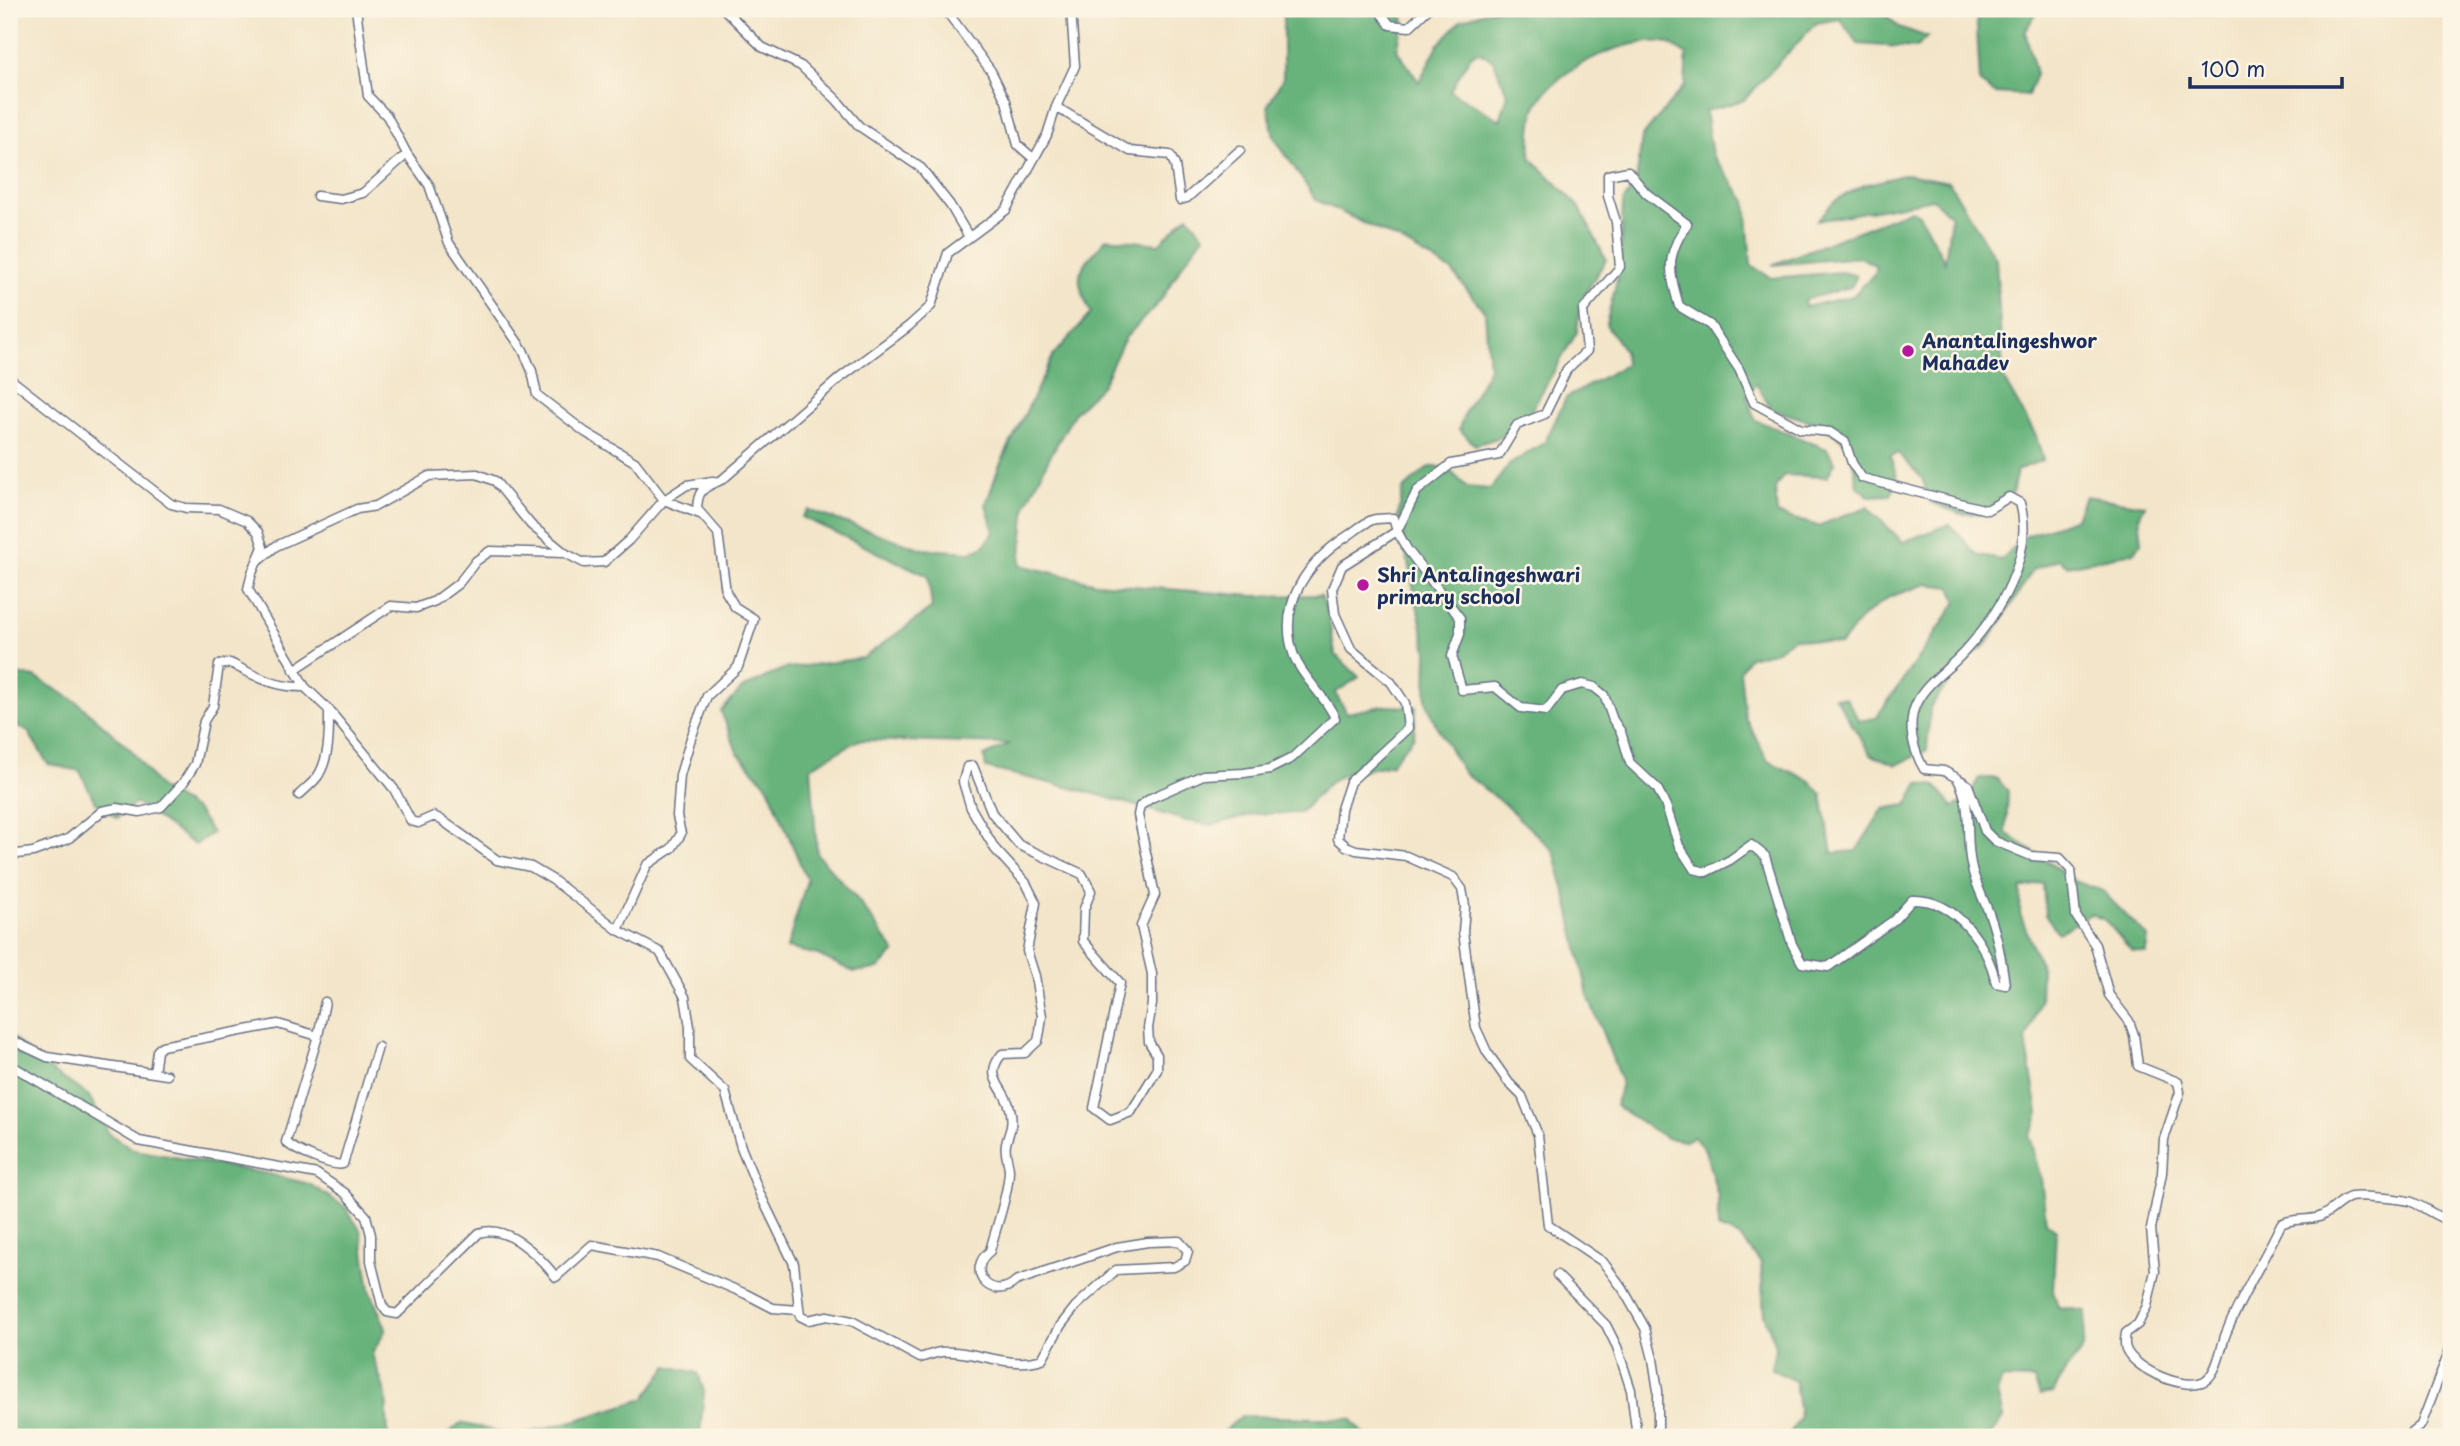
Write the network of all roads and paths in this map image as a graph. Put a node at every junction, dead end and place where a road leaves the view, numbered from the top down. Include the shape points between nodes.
1 (356, 9) edge
2 (724, 9) edge
3 (944, 9) edge
4 (1071, 9) edge
5 (1378, 9) edge
6 (1428, 9) edge
7 (1056, 107) junction
8 (1240, 150) dead end
9 (407, 154) junction
10 (1034, 159) junction
11 (317, 196) dead end
12 (969, 237) junction
13 (9, 378) edge
14 (723, 479) junction
15 (664, 500) junction
16 (700, 514) junction
17 (1396, 531) junction
18 (565, 553) junction
19 (258, 561) junction
20 (294, 670) junction
21 (305, 687) junction
22 (329, 710) junction
23 (1957, 778) junction
24 (299, 795) dead end
25 (9, 855) edge
26 (618, 930) junction
27 (325, 1002) dead end
28 (318, 1036) junction
29 (9, 1039) edge
30 (377, 1047) dead end
31 (9, 1064) edge
32 (154, 1073) junction
33 (167, 1075) dead end
34 (2451, 1221) edge
35 (1557, 1275) dead end
36 (2451, 1301) edge
37 (798, 1310) junction
38 (1637, 1437) edge
39 (1658, 1437) edge
40 (2406, 1437) edge

1 - 9 street via 368,96 387,116
2 - 12 street via 762,47 801,66 869,134 921,168
3 - 10 street via 991,71 1006,101 1018,145
4 - 7 street via 1075,66
5 - 6 street via 1390,25 1409,27
7 - 8 street via 1130,151 1170,155 1180,200
7 - 10 street
9 - 11 street via 363,193 341,199
9 - 15 street via 429,185 449,243 523,350 537,395 584,432 635,462
10 - 12 street via 1006,210
12 - 14 street via 948,253 931,306
13 - 19 street via 171,504 219,509 247,521 262,542
14 - 15 street via 687,485
14 - 16 street via 701,490
15 - 16 street
15 - 18 street via 604,562 584,563
16 - 26 street via 718,533 726,592 735,607 754,619 738,667 707,696 691,738 680,775 677,816 681,834 672,848 647,865
17 - 23 street via 1460,618 1452,656 1462,690 1495,687 1521,708 1546,711 1562,690 1582,684 1604,695 1630,763 1657,788 1679,846 1694,869 1706,872 1751,845 1765,856 1802,963 1828,967 1894,920 1912,900 1922,900 1953,914 1969,930 1996,983 2006,985 1991,917 1972,868 1967,841 1969,813
17 - 23 street via 1418,491 1451,464 1499,455 1517,425 1545,414 1567,369 1587,351 1583,310 1620,267 1608,174 1628,171 1646,193 1687,224 1677,239 1669,271 1679,306 1710,325 1739,369 1754,403 1801,429 1830,432 1845,442 1862,478 1987,510 2009,497 2020,503 2025,521 2009,588 1966,651 1915,704 1912,740 1924,769
17 - 37 street via 1393,518 1371,520 1337,543 1303,576 1292,601 1289,634 1294,656 1335,718 1292,758 1270,769 1203,775 1140,806 1155,895 1141,926 1152,974 1147,1028 1157,1070 1131,1112 1110,1120 1094,1108 1120,983 1083,941 1084,909 1091,891 1088,882 1082,874 1019,845 992,813 973,766 967,767 964,775 971,808 1036,903 1027,951 1042,1016 1038,1041 1025,1053 1002,1054 995,1063 993,1074 1010,1108 1013,1127 1006,1144 1009,1170 1001,1212 990,1251 979,1267 982,1280 992,1288 1005,1289 1016,1281 1117,1247 1148,1242 1178,1241 1188,1251 1185,1261 1174,1267 1116,1270 1068,1315 1042,1359 1032,1362 943,1352 919,1358 852,1321 827,1316 808,1320
17 - 39 street via 1342,566 1332,589 1335,614 1352,649 1391,682 1405,703 1409,728 1350,782 1340,809 1338,839 1356,850 1406,856 1453,877 1462,889 1476,1028 1487,1052 1522,1096 1538,1135 1548,1225 1602,1262 1645,1328 1658,1391
18 - 19 street via 531,525 495,481 477,474 429,476 376,506 358,509 276,546
18 - 20 street via 490,551 435,601 416,608 391,606
19 - 20 street via 248,589
20 - 21 street
21 - 22 street
21 - 25 street via 267,682 230,663 219,665 213,706 204,721 195,764 161,807 140,812 103,811 68,839
22 - 24 street via 325,760 318,776
22 - 26 street via 394,789 411,821 434,816 497,860 531,867
23 - 34 street via 1968,785 1985,831 1995,841 2031,856 2060,858 2071,870 2076,916 2095,945 2109,995 2129,1021 2138,1066 2178,1082 2180,1093 2164,1139 2151,1229 2155,1271 2147,1306 2138,1324 2126,1333 2125,1347 2132,1360 2179,1383 2203,1382 2211,1375 2233,1316 2281,1224 2287,1221 2330,1213 2351,1197 2400,1199
26 - 37 street via 660,952 685,997 690,1059 725,1091 746,1159 794,1264
27 - 28 street
28 - 30 street via 286,1142 292,1149 335,1166 343,1164
28 - 32 street via 278,1024 162,1046
29 - 32 street via 47,1057
31 - 37 street via 139,1141 317,1174 345,1193 366,1216 371,1261 387,1312 397,1314 479,1233 495,1231 519,1242 556,1277 592,1245 658,1257 773,1308
32 - 33 street
35 - 38 street via 1606,1325 1617,1347 1631,1390
36 - 40 street via 2450,1349 2421,1425

